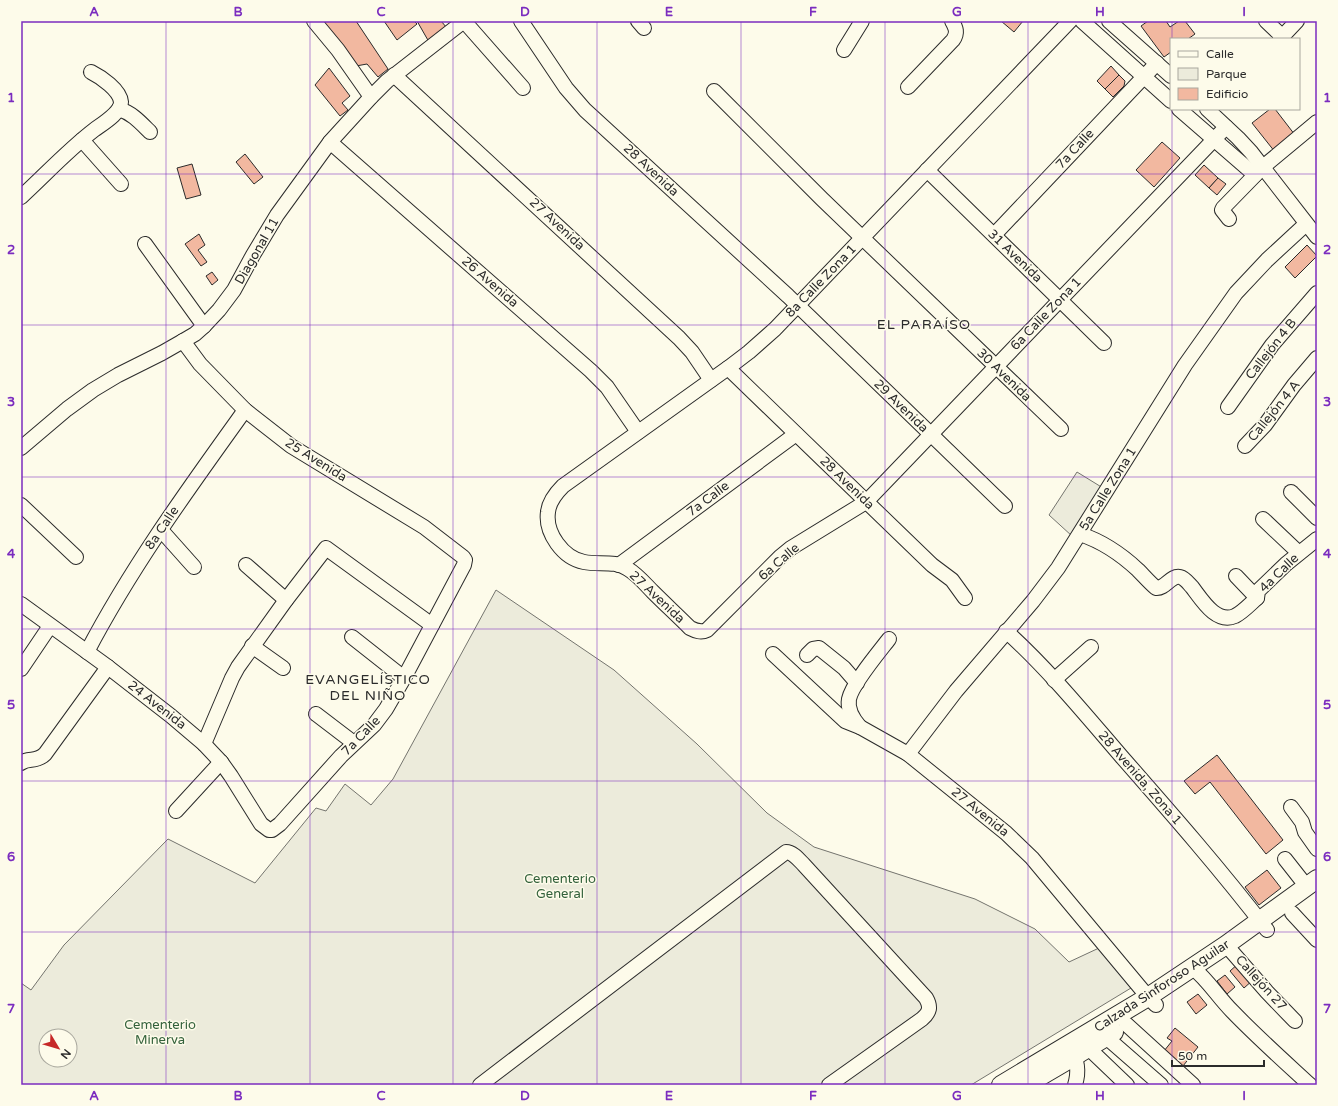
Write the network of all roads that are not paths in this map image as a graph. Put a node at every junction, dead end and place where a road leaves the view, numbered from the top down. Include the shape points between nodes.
1 (314, 21) edge
2 (521, 21) edge
3 (862, 21) edge
4 (952, 21) edge
5 (1070, 21) edge
6 (1082, 21) edge
7 (1110, 21) edge
8 (1266, 21) edge
9 (1298, 21) edge
10 (458, 23) edge
11 (1282, 38) edge
12 (844, 50) dead end
13 (1157, 63) junction
14 (91, 72) dead end
15 (394, 75) junction
16 (1170, 75) edge
17 (1144, 77) junction
18 (908, 87) dead end
19 (522, 88) dead end
20 (714, 91) dead end
21 (371, 97) junction
22 (1170, 100) edge
23 (119, 109) junction
24 (1181, 110) edge
25 (1208, 110) edge
26 (1317, 122) edge
27 (1226, 127) junction
28 (150, 132) dead end
29 (82, 140) junction
30 (1214, 140) junction
31 (330, 142) junction
32 (926, 170) junction
33 (1259, 171) junction
34 (121, 184) dead end
35 (21, 197) edge
36 (1229, 219) dead end
37 (1306, 224) junction
38 (994, 235) junction
39 (1317, 237) edge
40 (862, 238) junction
41 (145, 244) dead end
42 (1317, 293) edge
43 (1060, 300) junction
44 (797, 305) junction
45 (204, 326) junction
46 (183, 341) junction
47 (1104, 343) dead end
48 (1317, 358) edge
49 (996, 367) junction
50 (728, 368) junction
51 (712, 380) junction
52 (1228, 407) dead end
53 (246, 410) junction
54 (1061, 429) dead end
55 (638, 432) junction
56 (796, 434) junction
57 (931, 434) junction
58 (1245, 446) dead end
59 (21, 448) edge
60 (1291, 492) dead end
61 (866, 502) junction
62 (21, 506) edge
63 (1005, 506) dead end
64 (548, 511) joint
65 (1317, 518) edge
66 (1263, 519) dead end
67 (161, 530) junction
68 (1080, 534) junction
69 (1317, 539) edge
70 (1299, 553) junction
71 (76, 557) dead end
72 (465, 560) joint
73 (246, 565) dead end
74 (619, 565) junction
75 (194, 567) dead end
76 (1236, 576) dead end
77 (965, 598) dead end
78 (1257, 598) junction
79 (286, 600) junction
80 (21, 604) edge
81 (432, 624) junction
82 (50, 626) junction
83 (1006, 631) junction
84 (701, 632) joint
85 (352, 637) dead end
86 (889, 639) dead end
87 (252, 646) junction
88 (1091, 647) dead end
89 (87, 652) junction
90 (773, 654) dead end
91 (808, 655) dead end
92 (108, 667) junction
93 (283, 668) dead end
94 (21, 669) edge
95 (404, 678) junction
96 (1054, 680) junction
97 (857, 683) junction
98 (316, 714) dead end
99 (860, 727) junction
100 (204, 744) junction
101 (354, 744) junction
102 (908, 754) junction
103 (221, 762) junction
104 (21, 763) edge
105 (1291, 807) dead end
106 (176, 811) dead end
107 (269, 830) joint
108 (1317, 848) edge
109 (1285, 859) dead end
110 (1314, 887) edge
111 (1292, 913) junction
112 (1263, 926) junction
113 (1317, 940) edge
114 (1230, 949) junction
115 (1197, 971) junction
116 (1152, 1001) junction
117 (1295, 1021) dead end
118 (1126, 1024) junction
119 (1106, 1037) junction
120 (1078, 1047) junction
121 (480, 1085) edge
122 (829, 1085) edge
123 (1001, 1085) edge
124 (1025, 1085) edge
125 (1075, 1085) edge
126 (1127, 1085) edge
127 (1161, 1085) edge
128 (1193, 1085) edge
129 (1310, 1085) edge

1 - 21 street
2 - 44 street, 28 Avenida via 574,98
3 - 12 street
4 - 18 street via 956,32 953,40
5 - 32 street, 8a Calle Zona 1
6 - 17 street
7 - 13 street
8 - 11 street
9 - 11 street
10 - 15 street, Diagonal 11
10 - 19 street
13 - 16 street
13 - 17 street, 7a Calle
14 - 23 street via 118,94 121,101
15 - 21 street, Diagonal 11
15 - 51 street, 27 Avenida via 679,338
17 - 22 street
17 - 38 street, 7a Calle
20 - 40 street, 30 Avenida
21 - 31 street, Diagonal 11
23 - 28 street via 130,113
23 - 29 street
24 - 30 street
25 - 27 street
26 - 33 street
27 - 30 street, 6a Calle Zona 1
27 - 33 street via 1238,138
29 - 34 street
29 - 35 street
30 - 33 street via 1236,158
30 - 43 street, 6a Calle Zona 1
31 - 45 street, Diagonal 11 via 277,216 234,290
31 - 55 street, 26 Avenida via 598,378
32 - 38 street, 31 Avenida
32 - 40 street, 8a Calle Zona 1
33 - 36 street via 1223,208 1223,213
33 - 37 street
37 - 39 street
37 - 68 street, 5a Calle Zona 1 via 1251,276 1216,321 1165,396
38 - 43 street, 31 Avenida
40 - 44 street, 8a Calle Zona 1
40 - 49 street, 30 Avenida
41 - 45 street
42 - 52 street, Callejón 4 B via 1272,345
43 - 47 street, 31 Avenida
43 - 49 street, 6a Calle Zona 1
44 - 50 street, 8a Calle Zona 1 via 775,329
44 - 57 street, 29 Avenida
45 - 46 street, Diagonal 11
46 - 53 street, 25 Avenida via 197,361
46 - 59 street, Diagonal 11 via 93,390
48 - 58 street, Callejón 4 A via 1266,425
49 - 54 street, 30 Avenida
49 - 57 street, 6a Calle Zona 1
50 - 51 street, 8a Calle Zona 1
50 - 56 street, 28 Avenida
51 - 55 street, 8a Calle Zona 1
53 - 67 street, 8a Calle
53 - 72 street, 25 Avenida via 298,451 424,527
55 - 64 street, 8a Calle Zona 1 via 563,486 550,503
56 - 61 street, 28 Avenida
56 - 74 street, 7a Calle
57 - 61 street, 6a Calle Zona 1
57 - 63 street, 29 Avenida
60 - 65 street
61 - 77 street, 28 Avenida via 932,565 952,580
61 - 84 street, 6a Calle via 791,548 710,628
62 - 71 street
64 - 74 street, 27 Avenida via 550,531 564,552 574,559 588,563
66 - 70 street
67 - 75 street
67 - 89 street, 8a Calle via 118,596
68 - 78 street, 4a Calle via 1101,543 1124,559 1156,588 1179,577 1186,580 1209,609 1217,614 1235,616
68 - 83 street, 5a Calle Zona 1 via 1047,583
69 - 70 street, 4a Calle
70 - 78 street, 4a Calle via 1258,591
72 - 81 street, 7a Calle
73 - 79 street
74 - 84 street, 27 Avenida via 642,580 690,628
76 - 78 street
79 - 81 street via 326,548
79 - 87 street
80 - 82 street, 24 Avenida
81 - 95 street, 7a Calle
82 - 89 street, 24 Avenida
82 - 94 street
83 - 96 street, 28 Avenida, Zona 1
83 - 102 street, 5a Calle Zona 1
85 - 95 street
86 - 97 street
87 - 93 street
87 - 100 street via 232,678
88 - 96 street
89 - 92 street, 24 Avenida
90 - 99 street, 27 Avenida via 837,715
91 - 97 street via 813,649 824,650
92 - 100 street, 24 Avenida
92 - 104 street via 45,754 37,760
95 - 101 street, 7a Calle via 374,725
96 - 112 street, 28 Avenida, Zona 1 via 1165,806
97 - 99 street via 849,699 849,707
98 - 101 street
99 - 102 street, 27 Avenida
100 - 103 street, 24 Avenida
101 - 107 street, 7a Calle via 280,824
102 - 116 street, 27 Avenida via 1006,832 1032,858
103 - 106 street
103 - 107 street, 24 Avenida via 261,824
105 - 108 street
109 - 110 street
110 - 111 main road, Calzada Sinforoso Aguilar
110 - 112 main road, Calzada Sinforoso Aguilar
111 - 112 main road, Calzada Sinforoso Aguilar
111 - 113 street
112 - 114 main road, Calzada Sinforoso Aguilar
114 - 115 main road, Calzada Sinforoso Aguilar
114 - 117 street, Callejón 27
115 - 116 main road, Calzada Sinforoso Aguilar
115 - 129 street via 1230,1010
116 - 118 main road, Calzada Sinforoso Aguilar
116 - 120 main road, Calzada Sinforoso Aguilar
118 - 119 main road, Calzada Sinforoso Aguilar
118 - 128 street
119 - 120 main road, Calzada Sinforoso Aguilar
119 - 127 street
120 - 123 main road, Calzada Sinforoso Aguilar
120 - 124 main road, Calzada Sinforoso Aguilar
120 - 125 street via 1078,1077
120 - 126 street
121 - 122 street via 786,852 790,852 804,865 929,1003 930,1010 927,1015

